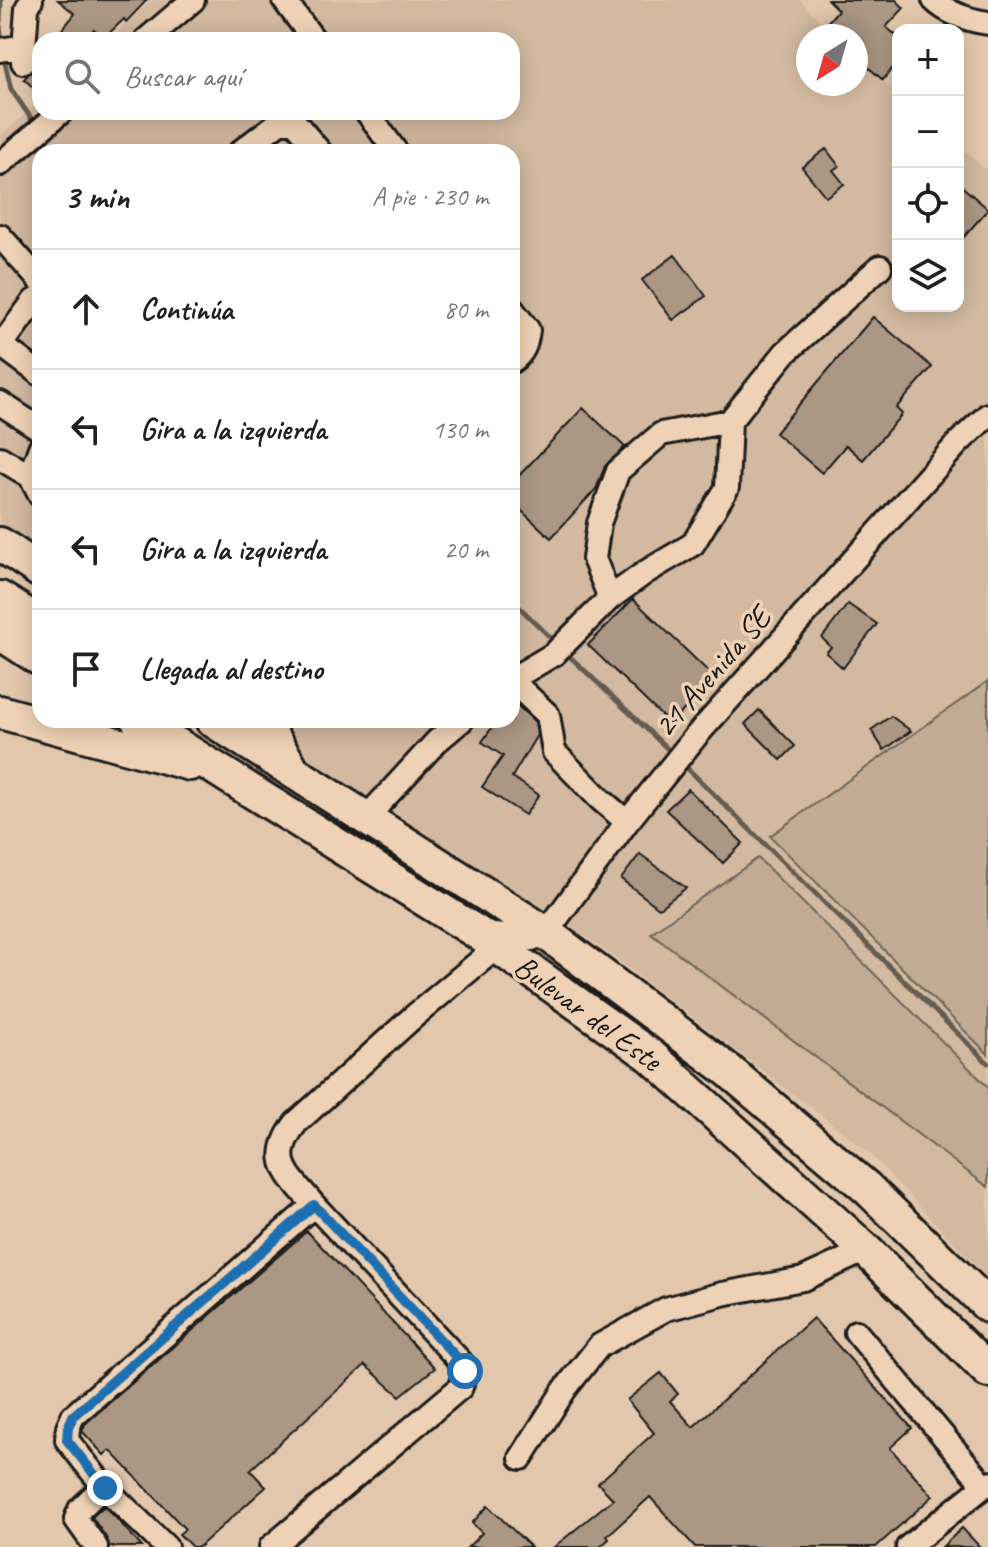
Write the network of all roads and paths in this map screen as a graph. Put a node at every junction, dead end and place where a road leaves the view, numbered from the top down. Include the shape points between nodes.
1 (31, 0) edge
2 (193, 0) edge
3 (284, 0) edge
4 (934, 0) edge
5 (983, 17) edge
6 (155, 32) edge
7 (308, 32) edge
8 (15, 52) edge
9 (52, 120) edge
10 (293, 120) edge
11 (293, 120) edge
12 (373, 120) edge
13 (250, 144) edge
14 (313, 144) edge
15 (390, 144) edge
16 (0, 164) edge
17 (0, 236) edge
18 (880, 267) dead end
19 (32, 272) edge
20 (32, 304) edge
21 (520, 320) edge
22 (0, 346) edge
23 (520, 355) edge
24 (32, 368) edge
25 (0, 403) edge
26 (988, 415) edge
27 (730, 421) junction
28 (32, 424) edge
29 (0, 458) edge
30 (32, 484) edge
31 (0, 544) edge
32 (0, 565) edge
33 (32, 566) edge
34 (32, 576) edge
35 (0, 585) edge
36 (0, 598) edge
37 (610, 598) junction
38 (32, 605) edge
39 (32, 618) edge
40 (0, 633) edge
41 (32, 654) edge
42 (520, 675) edge
43 (520, 688) edge
44 (0, 712) edge
45 (32, 721) edge
46 (59, 728) edge
47 (151, 728) edge
48 (225, 728) edge
49 (266, 728) edge
50 (452, 728) edge
51 (222, 772) junction
52 (294, 772) junction
53 (366, 818) junction
54 (627, 822) junction
55 (546, 933) junction
56 (487, 940) junction
57 (314, 1205) junction
58 (866, 1250) junction
59 (988, 1306) edge
60 (856, 1332) dead end
61 (988, 1371) edge
62 (521, 1458) dead end
63 (986, 1484) edge
64 (104, 1486) junction
65 (96, 1547) edge
66 (166, 1547) edge
67 (271, 1547) edge
68 (908, 1547) edge

1 - 8 street
2 - 6 street
3 - 7 street
4 - 5 street via 941,7
9 - 16 street
10 - 14 street
11 - 13 street via 278,123
12 - 15 street
17 - 19 street
18 - 27 street via 785,353
20 - 22 street
21 - 23 street via 528,330
22 - 24 street
25 - 28 street
26 - 54 street, 21 Avenida SE via 696,736
27 - 37 street via 727,488 693,544
27 - 37 street via 661,434 618,471 599,523 594,559
29 - 30 street
31 - 33 highway
32 - 34 highway
35 - 38 highway
36 - 39 highway
37 - 42 street via 554,654
40 - 41 highway
43 - 54 street via 548,715 554,752
44 - 45 highway
46 - 51 highway
47 - 51 highway, Bulevar del Este
48 - 52 highway, Bulevar del Este
49 - 52 highway
50 - 53 street
51 - 56 highway, Bulevar del Este
52 - 53 highway, Bulevar del Este
53 - 55 highway, Bulevar del Este
54 - 55 street, 21 Avenida SE
55 - 56 street via 532,939
55 - 59 highway, Bulevar del Este via 728,1070 867,1188
56 - 57 street via 285,1138 282,1166
56 - 58 highway, Bulevar del Este via 651,1056
57 - 64 street via 73,1416 67,1440
57 - 67 street via 465,1371 461,1387
58 - 61 highway, Bulevar del Este
58 - 62 street via 803,1279 666,1309 599,1346
60 - 63 street
63 - 68 street
64 - 65 street via 76,1519
64 - 66 street

